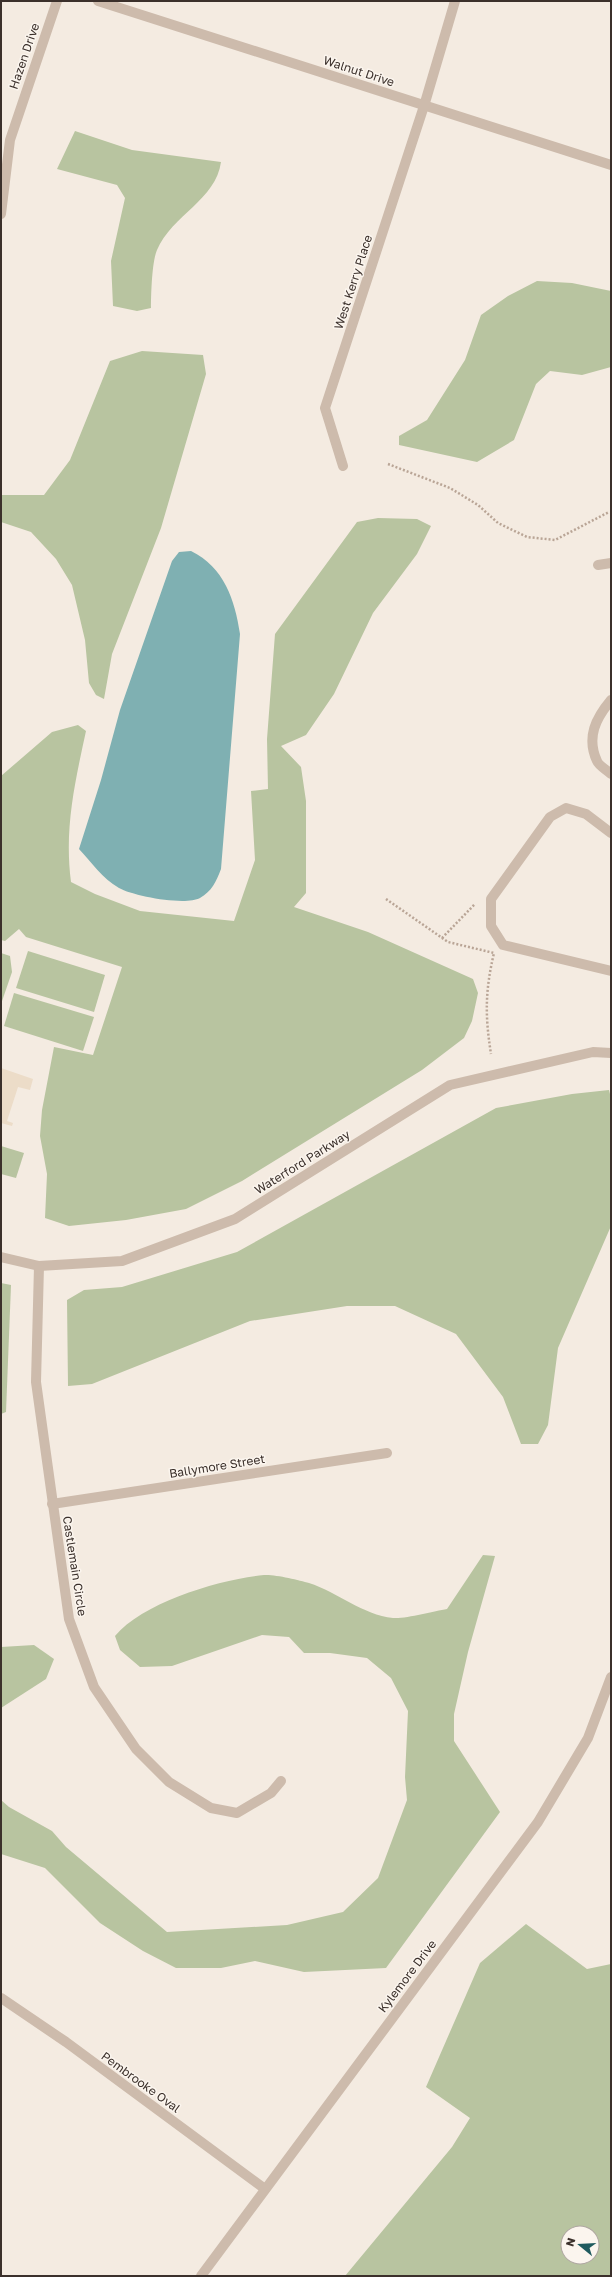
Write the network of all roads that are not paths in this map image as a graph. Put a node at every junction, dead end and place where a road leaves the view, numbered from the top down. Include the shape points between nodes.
1 (57, 1) edge
2 (98, 1) edge
3 (455, 1) edge
4 (424, 106) junction
5 (611, 165) edge
6 (1, 214) edge
7 (344, 466) dead end
8 (611, 563) edge
9 (598, 565) dead end
10 (611, 700) edge
11 (611, 774) edge
12 (611, 833) edge
13 (611, 971) edge
14 (611, 1053) edge
15 (1, 1257) edge
16 (39, 1266) junction
17 (387, 1453) dead end
18 (52, 1504) junction
19 (611, 1677) edge
20 (281, 1782) dead end
21 (1, 1998) edge
22 (265, 2188) junction
23 (201, 2276) edge

1 - 6 street, Hazen Drive via 10,140
2 - 4 street, Walnut Drive
3 - 4 street, West Kerry Place
4 - 5 street, Walnut Drive
4 - 7 street, West Kerry Place via 326,408
8 - 9 street
10 - 11 street via 591,733 597,762
12 - 13 street via 586,814 566,808 550,816 491,899 491,926 503,945
14 - 16 street, Waterford Parkway via 593,1052 450,1085 235,1219 122,1261
15 - 16 street, Waterford Parkway
16 - 18 street, Castlemain Circle via 36,1382
17 - 18 street, Ballymore Street
18 - 20 street, Castlemain Circle via 69,1619 94,1687 136,1749 169,1782 211,1808 237,1813 271,1793
19 - 22 street, Kylemore Drive via 588,1738 538,1822
21 - 22 street, Pembrooke Oval via 66,2042
22 - 23 street, Kylemore Drive

